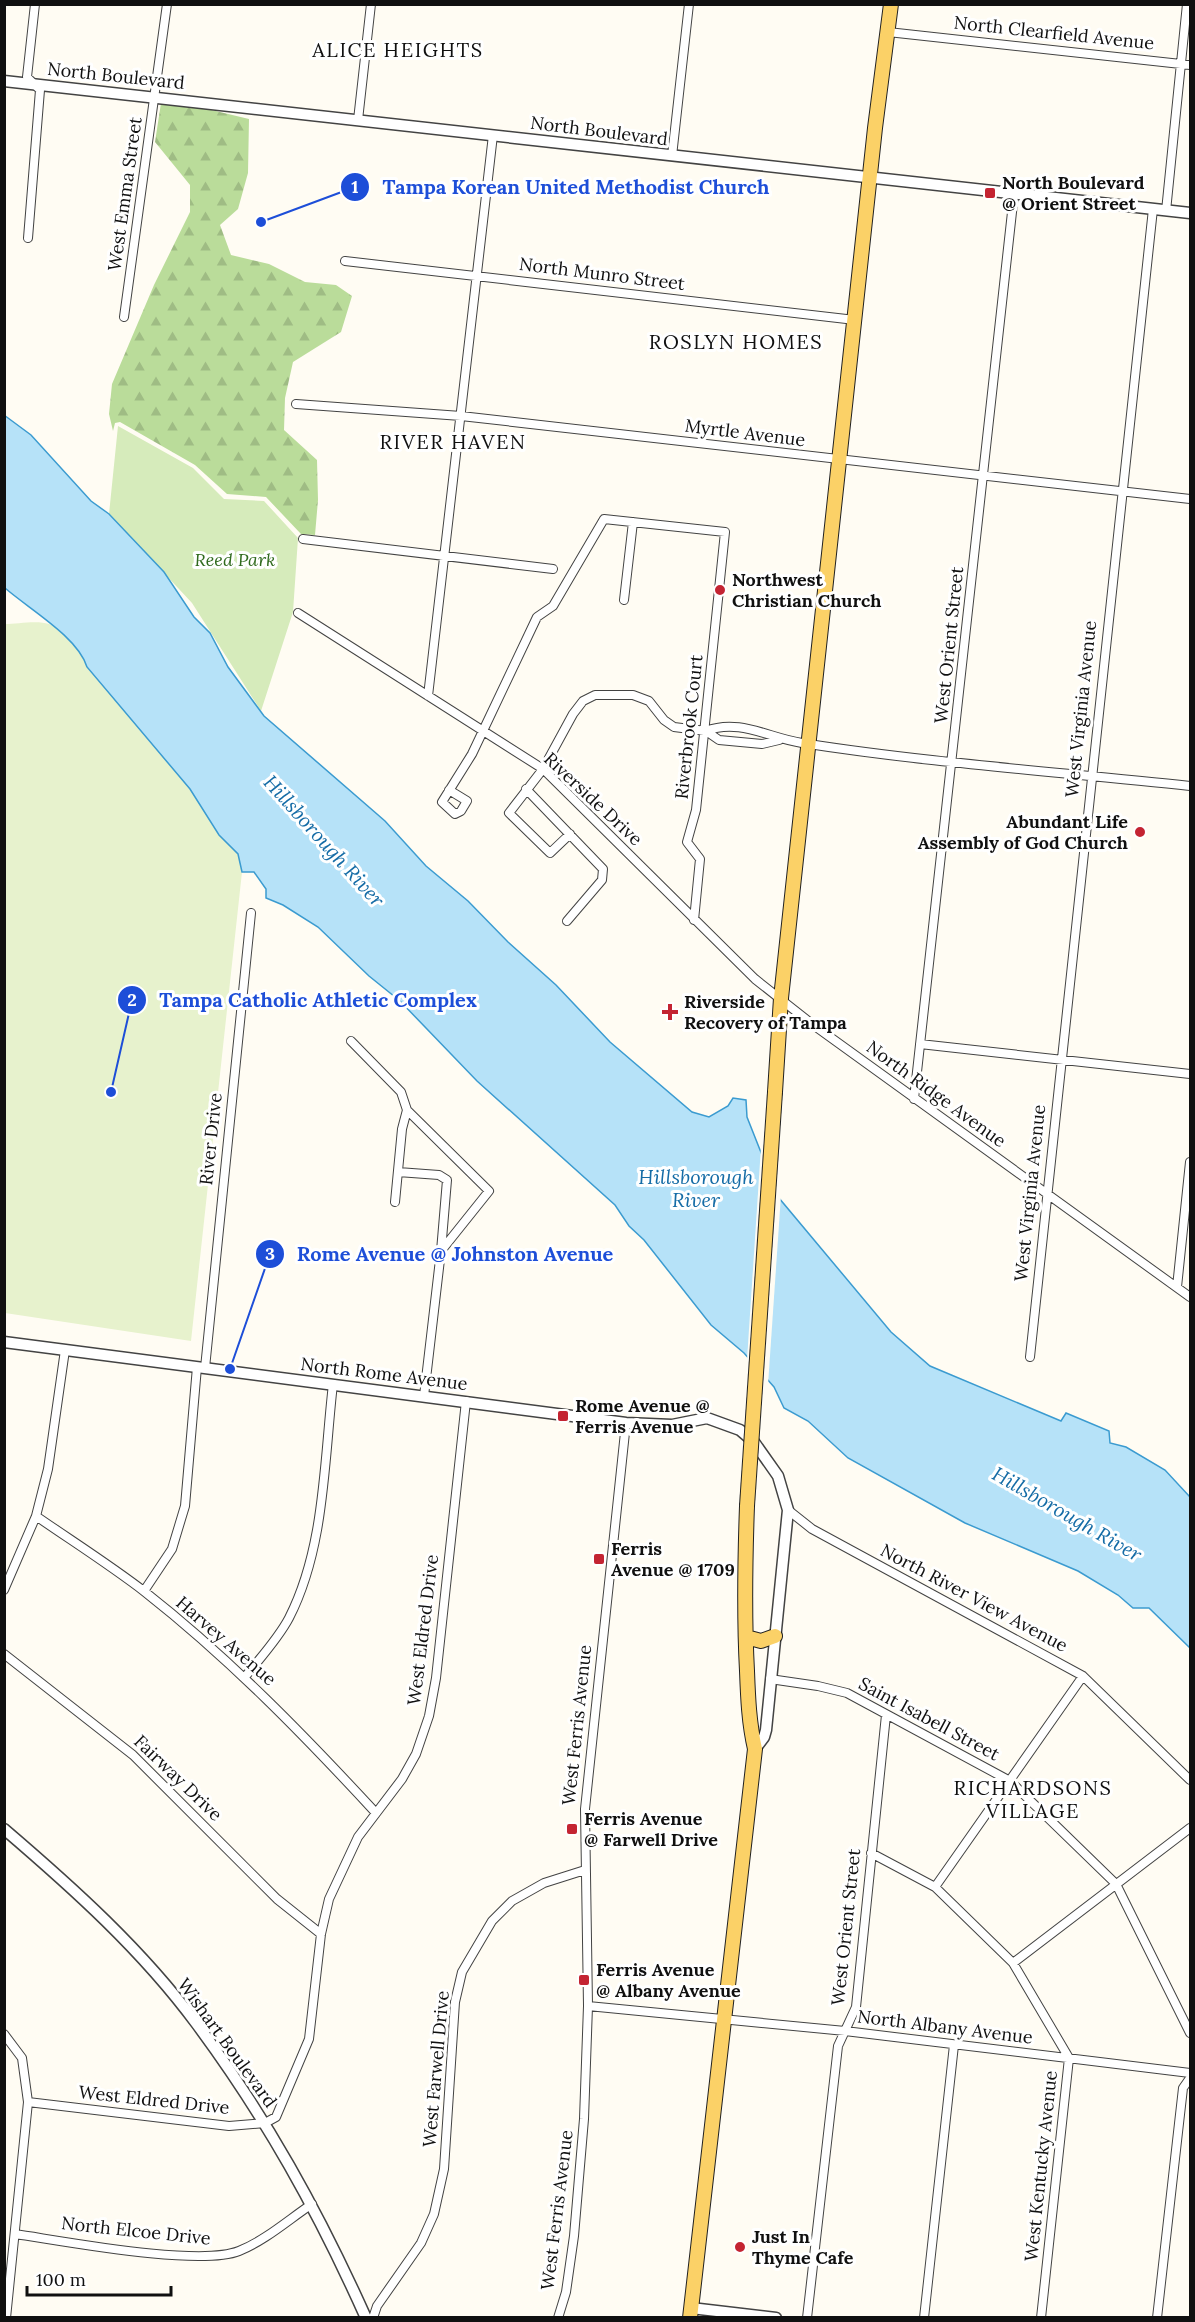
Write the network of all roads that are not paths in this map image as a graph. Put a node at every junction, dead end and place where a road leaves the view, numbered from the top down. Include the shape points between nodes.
1 (34, 4) edge
2 (167, 4) edge
3 (371, 4) edge
4 (689, 4) edge
5 (891, 4) edge
6 (1186, 4) edge
7 (888, 32) junction
8 (1180, 64) junction
9 (1191, 65) edge
10 (4, 81) edge
11 (34, 84) junction
12 (156, 97) junction
13 (358, 120) junction
14 (493, 135) junction
15 (672, 156) junction
16 (869, 178) junction
17 (1014, 194) junction
18 (1153, 209) junction
19 (1166, 211) junction
20 (1191, 213) edge
21 (28, 238) dead end
22 (345, 261) dead end
23 (478, 277) junction
24 (124, 317) dead end
25 (855, 320) junction
26 (296, 404) dead end
27 (461, 416) junction
28 (840, 460) junction
29 (984, 477) junction
30 (1121, 492) junction
31 (1191, 499) edge
32 (633, 522) junction
33 (303, 539) dead end
34 (445, 556) junction
35 (553, 569) dead end
36 (624, 600) dead end
37 (298, 613) dead end
38 (428, 696) junction
39 (705, 731) junction
40 (481, 732) junction
41 (779, 740) junction
42 (809, 744) junction
43 (953, 760) junction
44 (543, 769) junction
45 (1091, 776) junction
46 (1191, 786) edge
47 (526, 789) junction
48 (449, 790) dead end
49 (570, 834) junction
50 (251, 913) dead end
51 (694, 920) junction
52 (567, 921) dead end
53 (781, 998) junction
54 (351, 1041) dead end
55 (920, 1044) junction
56 (1060, 1060) junction
57 (1191, 1074) edge
58 (914, 1099) junction
59 (407, 1110) junction
60 (1191, 1162) edge
61 (398, 1172) junction
62 (1046, 1192) junction
63 (395, 1202) dead end
64 (441, 1251) junction
65 (1177, 1287) junction
66 (1191, 1297) edge
67 (4, 1342) edge
68 (65, 1350) junction
69 (1030, 1357) dead end
70 (201, 1367) junction
71 (333, 1384) junction
72 (424, 1396) junction
73 (466, 1401) junction
74 (626, 1423) junction
75 (788, 1510) junction
76 (36, 1516) junction
77 (4, 1590) edge
78 (144, 1591) junction
79 (775, 1636) junction
80 (746, 1637) junction
81 (4, 1654) edge
82 (1083, 1676) junction
83 (245, 1677) junction
84 (770, 1679) junction
85 (886, 1715) junction
86 (755, 1749) junction
87 (1191, 1780) edge
88 (1010, 1782) junction
89 (376, 1813) junction
90 (1191, 1828) edge
91 (4, 1829) edge
92 (871, 1853) junction
93 (585, 1870) junction
94 (1116, 1884) junction
95 (935, 1887) junction
96 (321, 1934) junction
97 (1013, 1963) junction
98 (588, 2006) junction
99 (723, 2018) junction
100 (845, 2031) junction
101 (1191, 2033) edge
102 (4, 2034) edge
103 (954, 2045) junction
104 (1069, 2058) junction
105 (1191, 2073) edge
106 (1191, 2078) edge
107 (28, 2102) junction
108 (265, 2123) junction
109 (312, 2204) junction
110 (15, 2234) junction
111 (690, 2313) edge
112 (6, 2318) edge
113 (366, 2318) edge
114 (373, 2318) edge
115 (558, 2318) edge
116 (776, 2318) edge
117 (807, 2318) edge
118 (924, 2318) edge
119 (1041, 2318) edge
120 (1157, 2318) edge

1 - 11 street via 27,77
2 - 12 street, West Emma Street
3 - 13 street
4 - 15 street
5 - 7 main road
6 - 8 street
7 - 8 street, North Clearfield Avenue
7 - 16 main road
8 - 9 street, North Clearfield Avenue
8 - 19 street
10 - 11 street, North Boulevard
11 - 12 street, North Boulevard
11 - 21 street via 40,90
12 - 13 street, North Boulevard
12 - 24 street, West Emma Street
13 - 14 street, North Boulevard
14 - 15 street, North Boulevard
14 - 23 street
15 - 16 street, North Boulevard
16 - 17 street, North Boulevard
16 - 25 main road
17 - 18 street, North Boulevard
17 - 29 street, West Orient Street
18 - 19 street, North Boulevard
18 - 30 street, West Virginia Avenue
19 - 20 street, North Boulevard
22 - 23 street, North Munro Street
23 - 25 street, North Munro Street
23 - 27 street
25 - 28 main road
26 - 27 street, Myrtle Avenue
27 - 28 street, Myrtle Avenue
27 - 34 street
28 - 29 street, Myrtle Avenue
28 - 42 main road
29 - 30 street, Myrtle Avenue
29 - 43 street, West Orient Street
30 - 31 street, Myrtle Avenue
30 - 45 street, West Virginia Avenue
32 - 36 street
32 - 39 street, Riverbrook Court via 725,532
32 - 40 street via 604,519 553,606 537,617
33 - 34 street
34 - 35 street
34 - 38 street
37 - 38 street, Riverside Drive
38 - 40 street, Riverside Drive
39 - 41 street via 719,740 762,744
39 - 41 street via 720,725 762,731
39 - 44 street via 674,727 649,701 633,695 595,695 583,701 573,714
39 - 51 street, Riverbrook Court via 696,810 687,842 700,859
40 - 44 street, Riverside Drive
40 - 48 street
41 - 42 street
42 - 43 street
42 - 53 main road
43 - 45 street
43 - 55 street, West Orient Street
44 - 47 street
44 - 51 street, Riverside Drive
45 - 46 street
45 - 56 street, West Virginia Avenue
47 - 49 street
47 - 49 street via 509,813 550,853
49 - 52 street via 603,869 602,880
50 - 70 street, River Drive
51 - 53 street, Riverside Drive via 755,979
53 - 58 street, North Ridge Avenue
53 - 80 main road, bridge via 747,1506
54 - 59 street via 401,1092
55 - 56 street
55 - 58 street, West Orient Street
56 - 57 street
56 - 62 street, West Virginia Avenue
58 - 62 street, North Ridge Avenue
59 - 61 street
59 - 64 street via 489,1191
60 - 65 street
61 - 63 street
61 - 64 street via 439,1175 447,1180
62 - 65 street, North Ridge Avenue
62 - 69 street, West Virginia Avenue
64 - 72 street
65 - 66 street, North Ridge Avenue
67 - 68 street, North Rome Avenue
68 - 70 street, North Rome Avenue
68 - 76 street via 48,1469
70 - 71 street, North Rome Avenue
70 - 78 street, River Drive via 185,1506 172,1549
71 - 72 street, North Rome Avenue
71 - 83 street via 315,1543 303,1585 288,1620
72 - 73 street, North Rome Avenue
73 - 74 street, North Rome Avenue
73 - 89 street, West Eldred Drive via 433,1699 412,1761
74 - 75 street, North Rome Avenue via 657,1426 707,1418 740,1430 778,1476
74 - 93 street, West Ferris Avenue via 585,1809
75 - 79 street
75 - 82 street, North River View Avenue via 812,1529
76 - 77 street
76 - 78 street, Harvey Avenue
78 - 83 street, Harvey Avenue
79 - 80 main road via 760,1641
79 - 84 street
80 - 86 main road via 750,1730
81 - 96 street, Fairway Drive via 133,1755 277,1899
82 - 87 street, North River View Avenue
82 - 88 street
83 - 89 street, Harvey Avenue
84 - 85 street, Saint Isabell Street via 847,1694
84 - 86 street via 764,1737
85 - 88 street, Saint Isabell Street
85 - 92 street, West Orient Street
86 - 99 main road
88 - 94 street, Saint Isabell Street
88 - 95 street
89 - 96 street, West Eldred Drive via 342,1866
90 - 94 street
91 - 108 street, Wishart Boulevard via 69,1884 154,1972 195,2022
92 - 95 street, West Kentucky Avenue
92 - 100 street, West Orient Street via 856,2007
93 - 98 street, West Ferris Avenue
93 - 114 street, West Farwell Drive via 544,1883 512,1901 492,1921 462,1972 455,2002 444,2169 434,2214 421,2243 377,2306
94 - 97 street
94 - 101 street, Saint Isabell Street
95 - 97 street, West Kentucky Avenue
96 - 108 street, West Eldred Drive via 309,2040 276,2118
97 - 104 street, West Kentucky Avenue
98 - 99 street, North Albany Avenue
98 - 115 street, West Ferris Avenue via 574,2236
99 - 100 street, North Albany Avenue
99 - 111 main road
100 - 103 street, North Albany Avenue
100 - 117 street, West Orient Street via 838,2046
102 - 107 street via 22,2058
103 - 104 street, North Albany Avenue
103 - 118 street
104 - 105 street, North Albany Avenue
104 - 119 street, West Kentucky Avenue
106 - 120 street via 1183,2088
107 - 108 street, West Eldred Drive via 229,2126
107 - 110 street
108 - 109 street, Wishart Boulevard
109 - 110 street, North Elcoe Drive via 260,2241 216,2257
109 - 113 street, Wishart Boulevard
110 - 112 street
111 - 116 street

